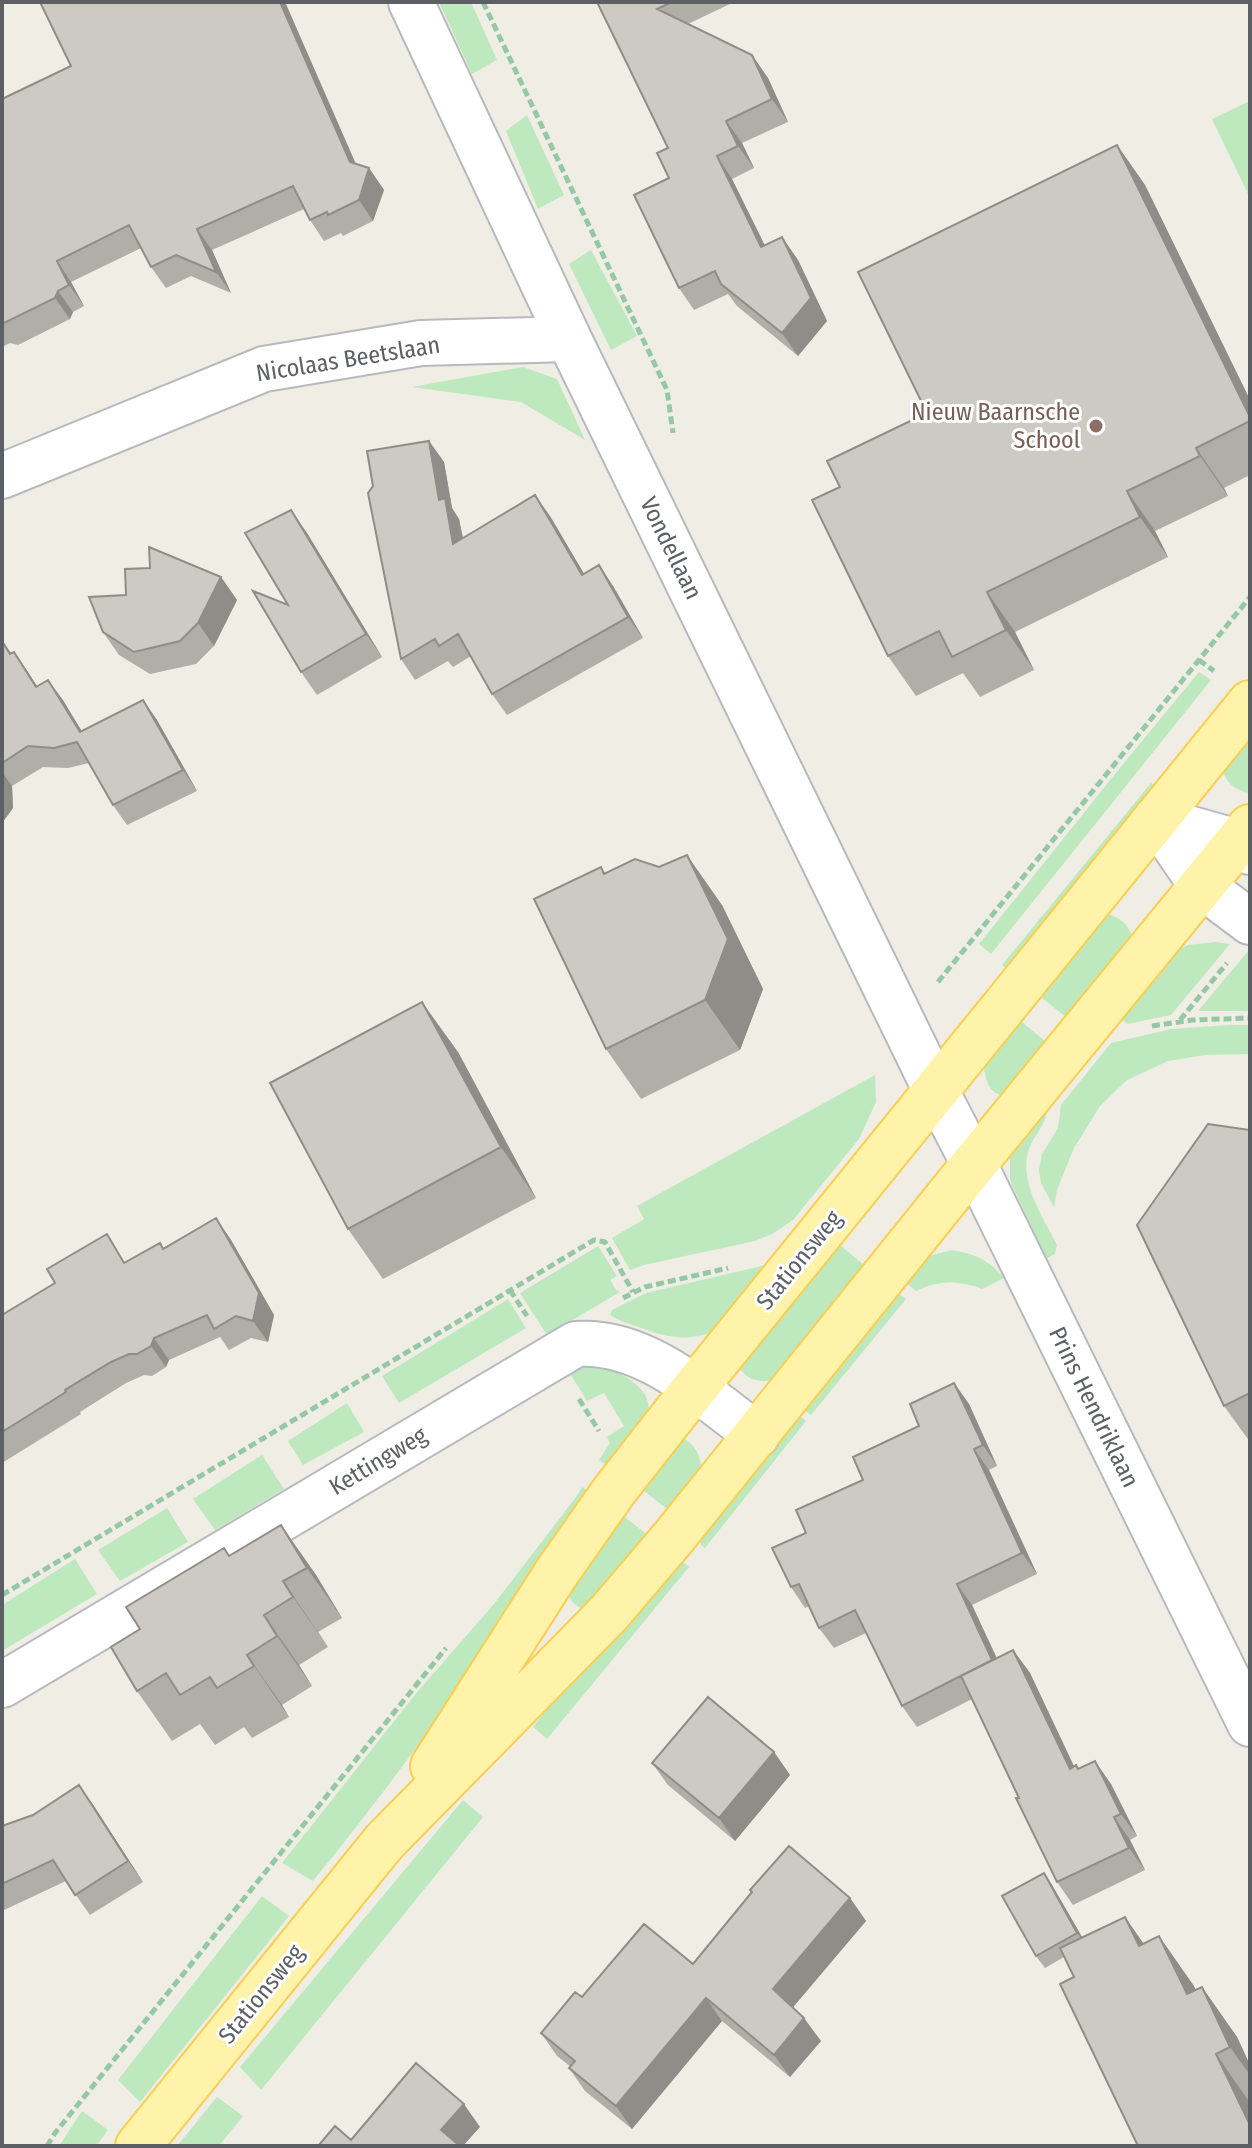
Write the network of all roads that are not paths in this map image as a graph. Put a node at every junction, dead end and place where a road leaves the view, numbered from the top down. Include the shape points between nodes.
1 (411, 2) edge
2 (569, 339) junction
3 (2, 476) edge
4 (1250, 703) edge
5 (1156, 819) junction
6 (1246, 840) edge
7 (1202, 886) junction
8 (1241, 940) edge
9 (936, 1091) junction
10 (974, 1164) junction
11 (694, 1389) junction
12 (757, 1435) junction
13 (2, 1685) edge
14 (1250, 1724) edge
15 (384, 1842) junction
16 (138, 2146) edge

1 - 2 street, Vondellaan
2 - 3 street, Nicolaas Beetslaan via 421,343 264,369
2 - 9 street, Vondellaan
4 - 5 main road, Stationsweg
5 - 6 street
5 - 7 street
5 - 9 main road, Stationsweg
6 - 7 main road, Stationsweg
7 - 8 street
7 - 10 main road, Stationsweg
9 - 10 street, Prins Hendriklaan
9 - 11 main road, Stationsweg
10 - 12 main road, Stationsweg
10 - 14 street, Prins Hendriklaan
11 - 12 street, Kettingweg
11 - 13 street, Kettingweg via 653,1361 610,1346 576,1344
11 - 15 main road, Stationsweg via 557,1572
12 - 15 main road, Stationsweg via 609,1613
15 - 16 main road, Stationsweg

